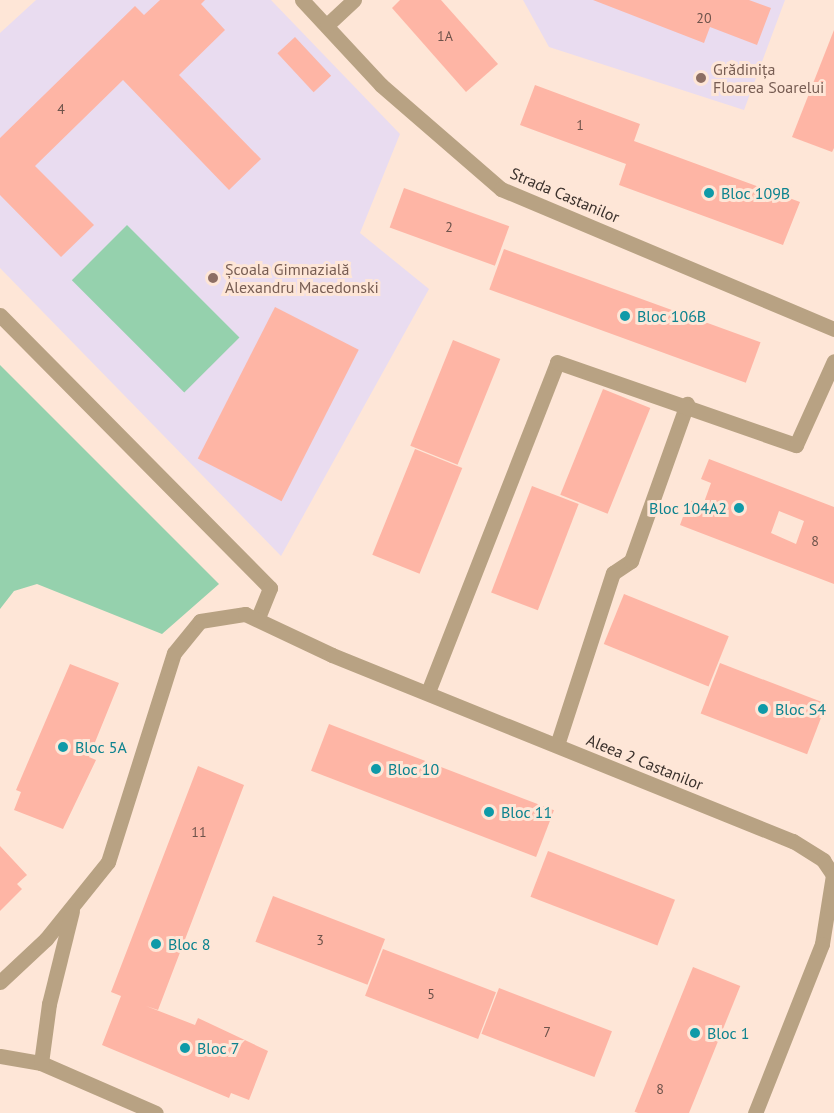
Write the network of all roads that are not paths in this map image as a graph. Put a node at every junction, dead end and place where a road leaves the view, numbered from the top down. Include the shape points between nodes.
1 (302, 0) edge
2 (354, 0) edge
3 (327, 25) junction
4 (0, 315) edge
5 (834, 329) edge
6 (834, 361) edge
7 (687, 404) junction
8 (258, 618) junction
9 (428, 692) junction
10 (557, 745) junction
11 (74, 905) junction
12 (0, 982) edge
13 (0, 1056) edge
14 (41, 1064) junction
15 (156, 1113) edge
16 (755, 1113) edge

1 - 3 street, Strada Castanilor
2 - 3 street
3 - 5 street, Strada Castanilor via 381,85 501,189
4 - 8 street via 270,588
6 - 7 street via 796,445
7 - 9 street via 557,362
7 - 10 street via 631,561 613,573
8 - 9 street, Aleea 2 Castanilor via 332,655
8 - 11 street, Aleea 2 Castanilor via 225,614 200,621 174,653 108,862
9 - 10 street, Aleea 2 Castanilor
10 - 16 street, Aleea 2 Castanilor via 793,841 823,860 833,875 822,944
11 - 12 street
11 - 14 street via 49,1004
13 - 14 street
14 - 15 street

